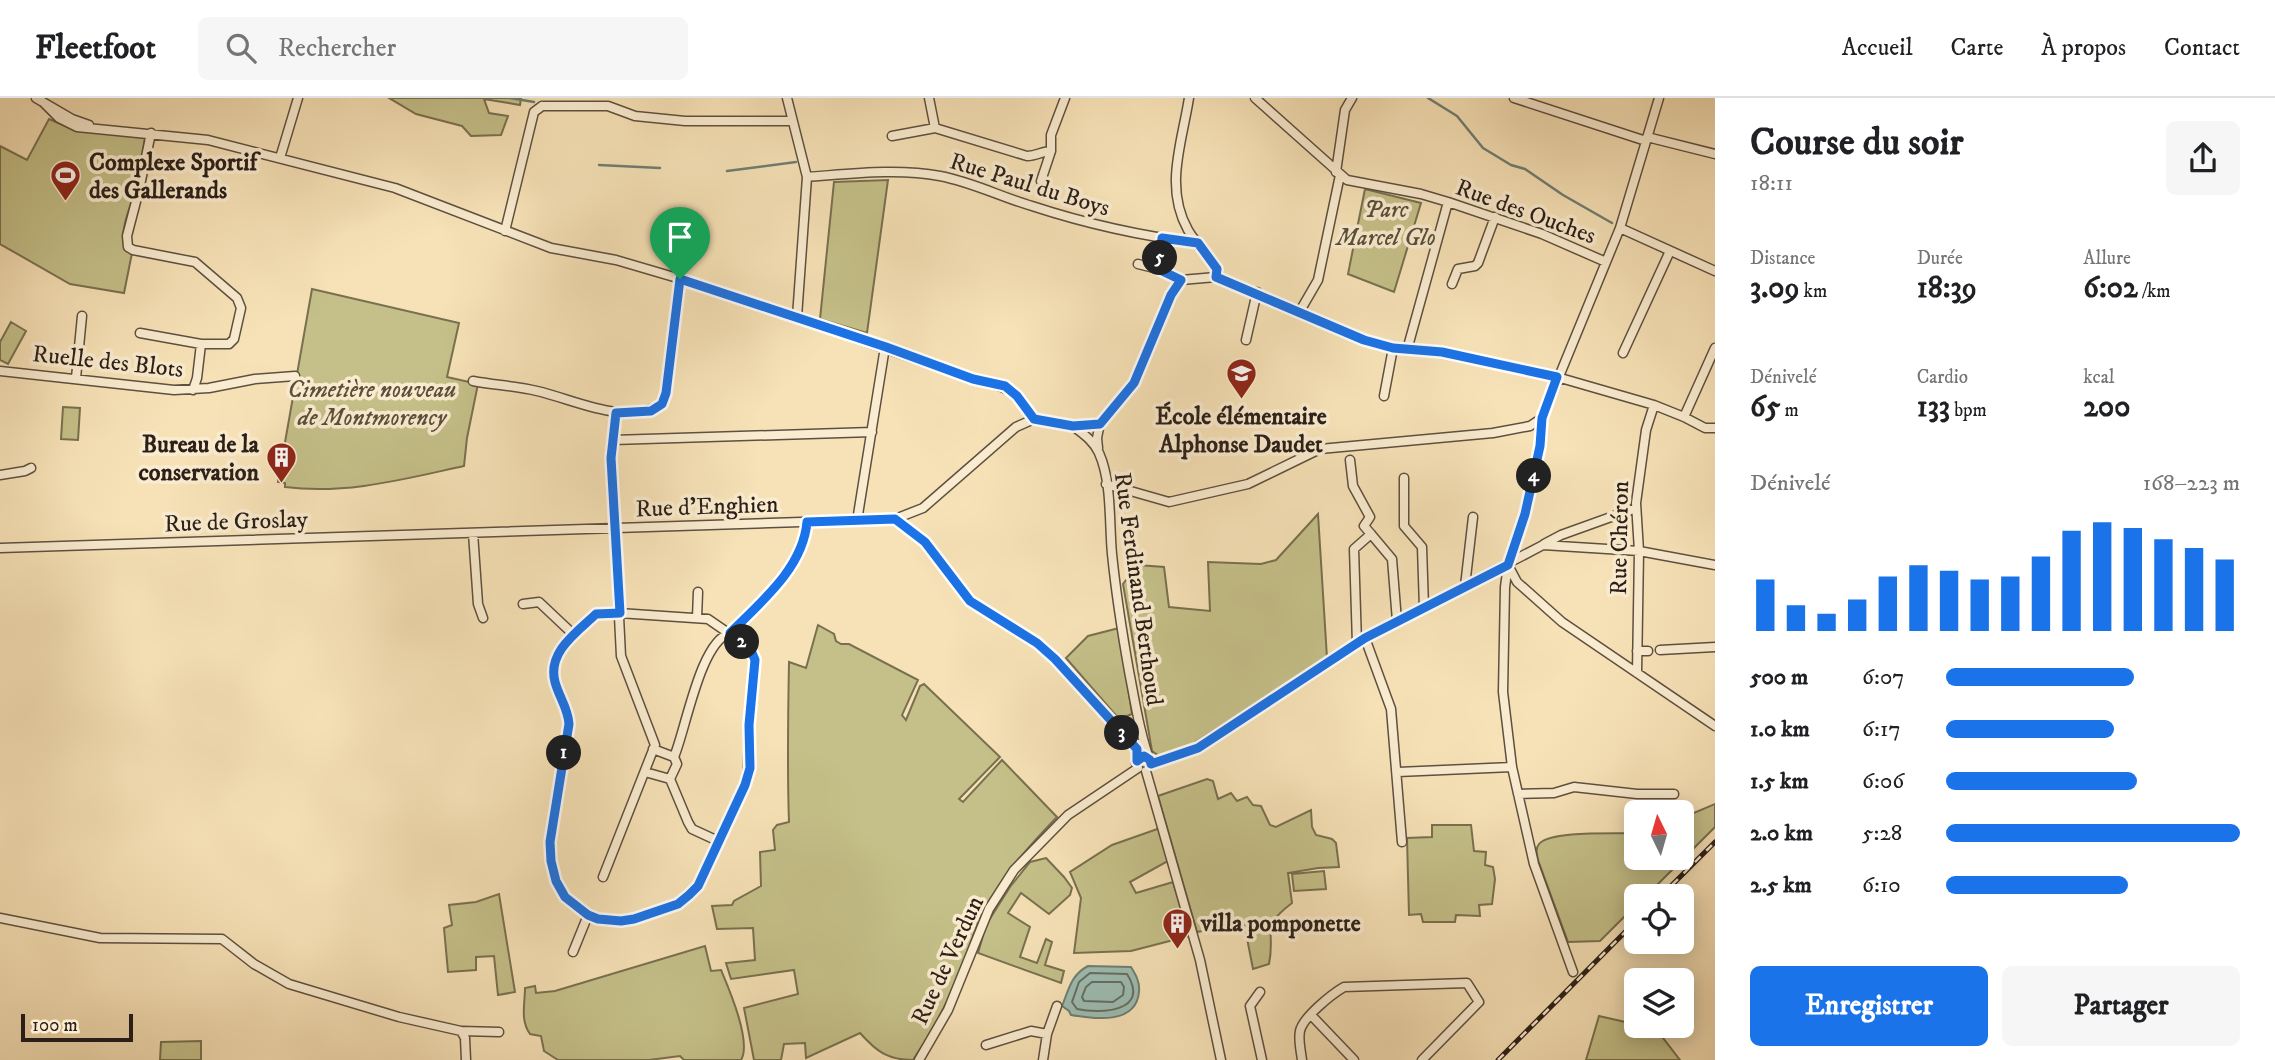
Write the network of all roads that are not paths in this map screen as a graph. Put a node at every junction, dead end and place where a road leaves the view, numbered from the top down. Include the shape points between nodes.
1 (298, 98) edge
2 (787, 98) edge
3 (929, 98) edge
4 (1065, 98) edge
5 (1189, 98) edge
6 (1255, 98) edge
7 (1352, 98) edge
8 (1514, 98) edge
9 (1660, 98) edge
10 (39, 100) edge
11 (540, 102) edge
12 (791, 121) junction
13 (935, 128) junction
14 (151, 133) junction
15 (892, 136) dead end
16 (1647, 139) junction
17 (1051, 150) junction
18 (1715, 154) edge
19 (280, 159) junction
20 (1338, 173) junction
21 (807, 177) junction
22 (1041, 181) dead end
23 (1448, 202) junction
24 (1495, 217) junction
25 (1620, 228) junction
26 (505, 230) junction
27 (1162, 238) junction
28 (1198, 243) junction
29 (1670, 251) junction
30 (1606, 262) junction
31 (1138, 264) dead end
32 (1158, 269) junction
33 (1715, 271) edge
34 (1216, 277) junction
35 (680, 279) junction
36 (1181, 280) junction
37 (1452, 285) dead end
38 (1257, 292) junction
39 (1300, 312) junction
40 (82, 316) dead end
41 (797, 317) junction
42 (140, 332) dead end
43 (1246, 340) dead end
44 (201, 344) junction
45 (886, 347) junction
46 (1393, 348) junction
47 (1715, 348) edge
48 (1407, 350) junction
49 (1623, 353) dead end
50 (0, 370) edge
51 (295, 376) dead end
52 (1557, 377) junction
53 (76, 378) junction
54 (473, 381) dead end
55 (193, 390) junction
56 (1384, 396) dead end
57 (1654, 405) junction
58 (616, 413) junction
59 (1685, 417) junction
60 (1542, 418) junction
61 (1034, 419) junction
62 (1100, 424) junction
63 (1073, 426) junction
64 (1715, 428) edge
65 (872, 432) junction
66 (613, 440) junction
67 (1099, 452) junction
68 (1350, 460) dead end
69 (31, 468) dead end
70 (0, 475) edge
71 (1404, 478) dead end
72 (1106, 484) junction
73 (1636, 508) junction
74 (1473, 517) dead end
75 (895, 519) junction
76 (857, 521) junction
77 (807, 522) junction
78 (615, 529) junction
79 (473, 533) junction
80 (1371, 534) junction
81 (1544, 545) junction
82 (0, 548) edge
83 (1639, 551) junction
84 (1508, 565) junction
85 (1715, 565) edge
86 (1465, 586) junction
87 (698, 592) dead end
88 (523, 604) dead end
89 (1424, 608) junction
90 (620, 613) junction
91 (483, 618) dead end
92 (697, 618) junction
93 (1397, 621) junction
94 (730, 633) junction
95 (574, 635) junction
96 (1361, 641) junction
97 (1715, 647) edge
98 (1660, 650) dead end
99 (1648, 651) dead end
100 (1637, 652) junction
101 (1637, 673) junction
102 (1715, 726) edge
103 (1139, 727) junction
104 (653, 749) junction
105 (1137, 749) junction
106 (674, 757) junction
107 (1144, 764) junction
108 (1512, 767) junction
109 (645, 772) junction
110 (1398, 772) junction
111 (670, 779) junction
112 (1518, 794) junction
113 (1674, 794) dead end
114 (718, 841) junction
115 (1402, 842) dead end
116 (603, 877) dead end
117 (588, 915) junction
118 (0, 918) edge
119 (573, 952) dead end
120 (1573, 972) dead end
121 (1260, 992) dead end
122 (1057, 1006) dead end
123 (1311, 1016) junction
124 (461, 1031) junction
125 (499, 1032) dead end
126 (1047, 1034) junction
127 (986, 1045) dead end
128 (466, 1060) edge
129 (919, 1060) edge
130 (1043, 1060) edge
131 (1222, 1060) edge
132 (1262, 1060) edge
133 (1299, 1060) edge
134 (1354, 1060) edge
135 (1422, 1060) edge

1 - 19 street
2 - 12 street
3 - 13 street
4 - 17 street via 1051,135
5 - 28 street via 1175,187 1182,217
6 - 20 street, Rue des Ouches
7 - 20 street via 1345,110
8 - 16 street
9 - 16 street
10 - 14 street via 66,123
11 - 12 street via 608,106 635,116 685,121
11 - 26 street
12 - 21 street
13 - 15 street
13 - 17 street via 1027,156
14 - 19 street via 208,140
14 - 44 street via 126,242 133,250 195,262 237,298 241,308 234,339 223,346
16 - 18 street
16 - 25 street
17 - 22 street
19 - 26 street via 395,188
20 - 23 street, Rue des Ouches via 1347,180
20 - 39 street via 1318,280
21 - 27 street, Rue Paul du Boys via 890,172 938,175 1029,206
21 - 41 street
23 - 24 street, Rue des Ouches
23 - 48 street
24 - 30 street, Rue des Ouches
24 - 37 street via 1478,263 1458,269
25 - 29 street
25 - 30 street
26 - 35 street via 551,248 616,260
27 - 28 street, Rue Paul du Boys
27 - 32 street
28 - 34 street via 1217,269
29 - 33 street
29 - 49 street
30 - 52 street
31 - 32 street
32 - 36 street
34 - 36 street
34 - 38 street
35 - 41 street
35 - 58 street via 662,404 651,411
36 - 62 street via 1134,383
38 - 39 street
38 - 43 street
39 - 46 street
40 - 53 street
41 - 45 street
42 - 44 street
44 - 55 street
45 - 61 street via 1005,386
45 - 65 street
46 - 48 street
46 - 56 street
47 - 59 street
48 - 52 street via 1442,352
50 - 53 street, Ruelle des Blots
51 - 55 street, Ruelle des Blots
52 - 57 street
52 - 60 street
53 - 55 street, Ruelle des Blots
54 - 58 street via 536,390
57 - 59 street
57 - 73 street, Rue Chéron via 1641,457
58 - 66 street
59 - 64 street
60 - 72 street via 1530,426 1493,433 1320,449 1248,484 1169,502
60 - 84 street via 1525,514
61 - 63 street
61 - 75 street, Rue d'Enghien via 1016,427 923,508
62 - 63 street
62 - 67 street
63 - 67 street, Rue Ferdinand Berthoud
65 - 66 street
65 - 76 street
66 - 78 street
67 - 72 street, Rue Ferdinand Berthoud
68 - 80 street via 1353,486 1370,517 1364,526
69 - 70 street
71 - 89 street via 1404,526 1422,547
72 - 103 street, Rue Ferdinand Berthoud via 1114,569
73 - 81 street, Rue de Verdun
73 - 83 street, Rue Chéron
74 - 86 street
75 - 76 street, Rue d'Enghien
75 - 105 street via 925,542 970,601 1055,659
76 - 77 street, Rue d'Enghien
77 - 78 street, Rue d'Enghien
77 - 94 street via 805,541 775,588
78 - 79 street, Rue d'Enghien
78 - 90 street
79 - 82 street, Rue de Groslay
79 - 91 street
80 - 93 street via 1392,559
80 - 96 street via 1354,549
81 - 83 street
81 - 84 street, Rue de Verdun
83 - 85 street
83 - 100 street, Rue Chéron
84 - 86 street, Rue de Verdun
84 - 101 street via 1517,582 1562,622
84 - 108 street via 1503,692
86 - 89 street, Rue de Verdun
87 - 92 street
88 - 95 street via 539,602
89 - 93 street, Rue de Verdun
90 - 92 street
90 - 95 street via 596,614
90 - 104 street via 621,656
92 - 94 street via 708,619
93 - 96 street, Rue de Verdun
94 - 106 street via 711,651
94 - 114 street via 750,648 755,660 750,768
95 - 117 street via 554,669 569,724 550,851 561,890
96 - 107 street, Rue de Verdun via 1198,748
96 - 110 street via 1391,709
97 - 98 street
99 - 100 street
100 - 101 street, Rue Chéron
101 - 102 street
103 - 105 street, Rue Ferdinand Berthoud
103 - 107 street, Rue Ferdinand Berthoud
104 - 106 street
104 - 109 street
105 - 107 street, Rue Ferdinand Berthoud
106 - 111 street via 677,764
107 - 129 street, Rue de Verdun via 1068,815 1014,870 989,909 948,1010
107 - 131 street via 1200,960
108 - 110 street
108 - 112 street
109 - 111 street
109 - 116 street
110 - 115 street
111 - 114 street via 692,828
112 - 113 street via 1574,787
112 - 120 street via 1534,864
114 - 117 street via 698,886 678,904 621,921
117 - 119 street
118 - 124 street via 100,938 222,939 289,984
121 - 132 street via 1250,1006
122 - 126 street
123 - 133 street via 1299,1033
123 - 134 street
123 - 135 street via 1344,988 1467,983 1479,1002
124 - 125 street
124 - 128 street
126 - 127 street via 1031,1031
126 - 130 street

